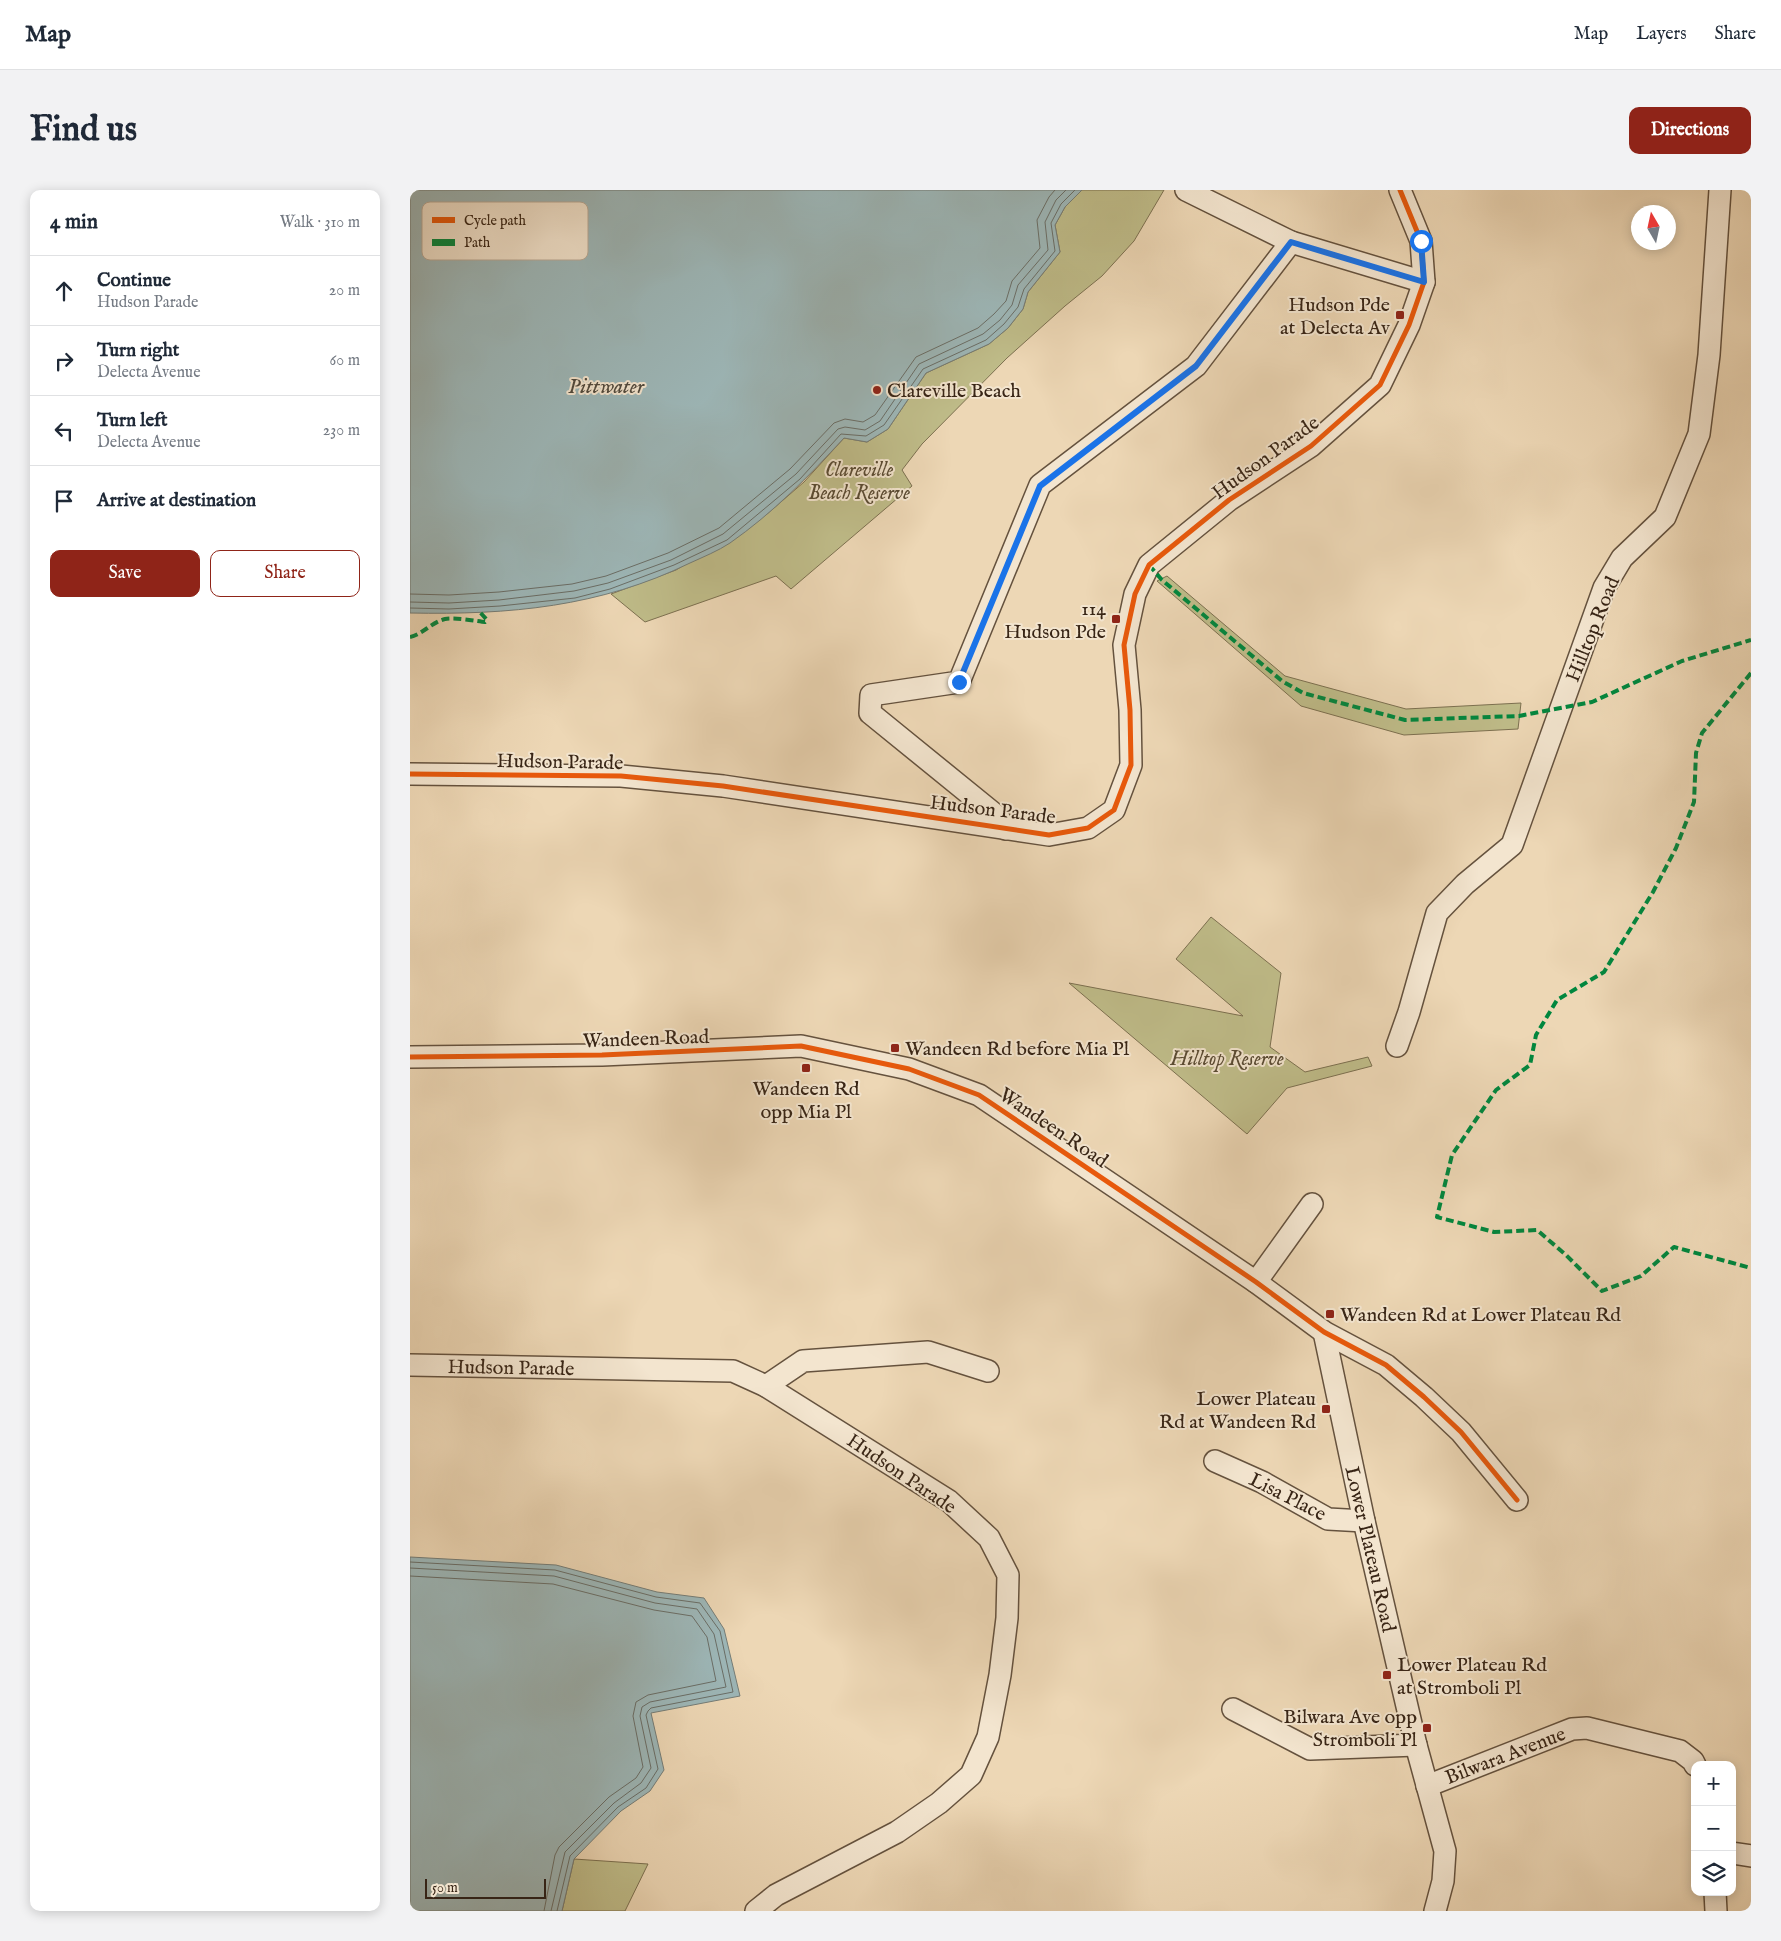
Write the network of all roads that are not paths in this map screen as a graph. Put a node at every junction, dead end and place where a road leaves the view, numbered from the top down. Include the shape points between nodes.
1 (1186, 190) edge
2 (1400, 190) edge
3 (1720, 190) edge
4 (1291, 242) junction
5 (1424, 282) junction
6 (410, 774) edge
7 (1006, 830) junction
8 (1397, 1046) dead end
9 (410, 1057) edge
10 (1312, 1204) dead end
11 (1256, 1282) junction
12 (1324, 1332) junction
13 (410, 1365) edge
14 (988, 1371) dead end
15 (766, 1386) junction
16 (1215, 1461) dead end
17 (1517, 1500) dead end
18 (1364, 1521) junction
19 (1233, 1709) dead end
20 (1416, 1745) junction
21 (1693, 1761) edge
22 (1427, 1786) junction
23 (1736, 1854) edge
24 (1751, 1856) edge
25 (1715, 1896) edge
26 (756, 1911) edge
27 (1435, 1911) edge
28 (1716, 1911) edge

1 - 4 street
2 - 5 street, Hudson Parade via 1421,241
3 - 8 street, Hilltop Road via 1709,355 1699,434 1664,517 1622,558 1604,588 1512,845 1464,884 1436,913
4 - 5 street
4 - 7 street via 1196,366 1040,486 959,682 871,695 870,713 998,817
5 - 7 street, Hudson Parade via 1410,325 1380,385 1311,446 1229,500 1150,564 1135,594 1124,645 1131,765 1114,810 1088,828 1048,835
6 - 7 street, Hudson Parade via 621,776 723,786
9 - 11 street, Wandeen Road via 602,1055 801,1046 909,1069 979,1095
10 - 11 street
11 - 12 street, Wandeen Road
12 - 17 street, Wandeen Road via 1386,1365 1424,1397 1461,1432
12 - 18 street, Lower Plateau Road
13 - 15 street, Hudson Parade via 732,1371
14 - 15 street via 928,1352 803,1361
15 - 26 street, Hudson Parade via 949,1501 989,1538 1008,1577 1000,1675 988,1737 971,1775 939,1803 897,1832 776,1895
16 - 18 street, Lisa Place via 1262,1482 1328,1519
18 - 20 street, Lower Plateau Road
19 - 20 street via 1310,1749
20 - 22 street, Lower Plateau Road
21 - 22 street, Bilwara Avenue via 1680,1751 1587,1728 1572,1729
22 - 27 street, Lower Plateau Road via 1445,1851 1443,1881
23 - 24 street
25 - 28 street

